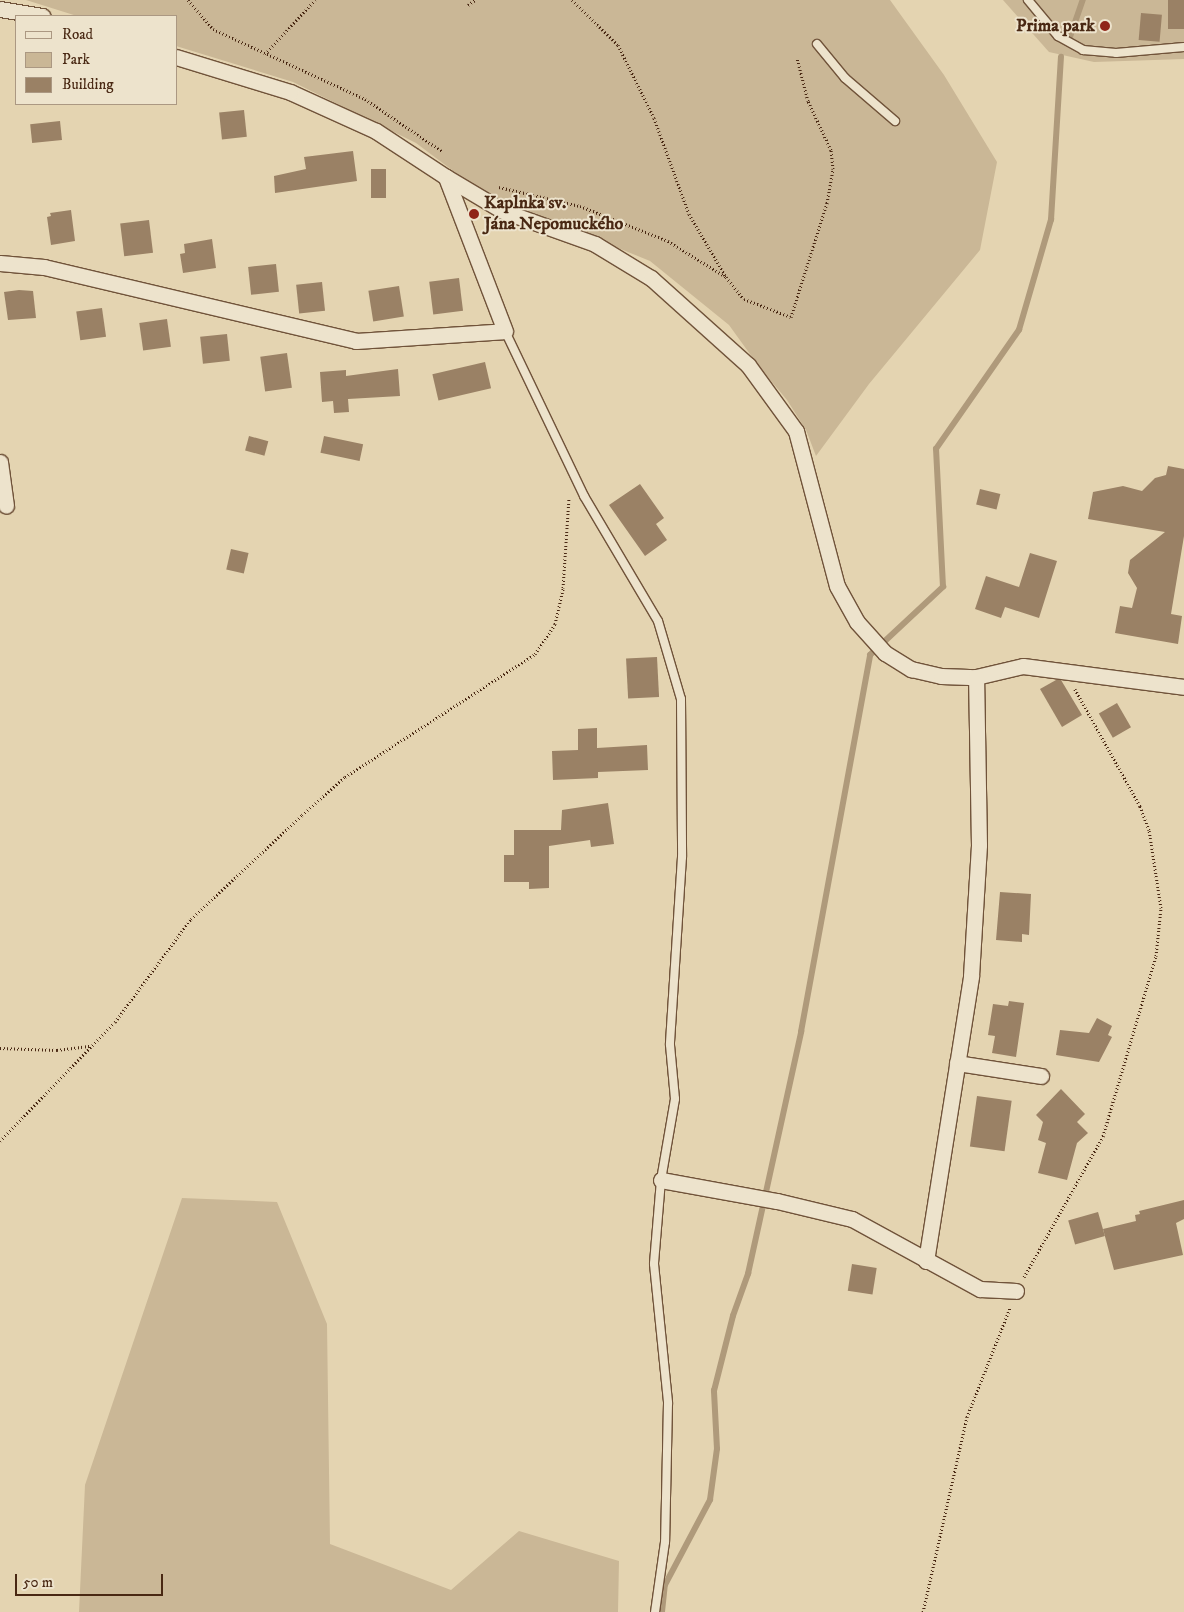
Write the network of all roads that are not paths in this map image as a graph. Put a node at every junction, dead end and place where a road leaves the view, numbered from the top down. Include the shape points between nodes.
1 (1028, 0) edge
2 (0, 9) edge
3 (36, 15) edge
4 (817, 44) dead end
5 (1184, 47) edge
6 (178, 58) edge
7 (895, 121) dead end
8 (446, 176) junction
9 (0, 263) edge
10 (505, 331) junction
11 (0, 462) edge
12 (6, 506) dead end
13 (976, 677) junction
14 (1184, 687) edge
15 (957, 1063) junction
16 (1041, 1076) dead end
17 (661, 1180) junction
18 (926, 1261) junction
19 (1016, 1291) road end
20 (655, 1612) edge

1 - 5 lane via 1058,36 1083,50 1116,53
2 - 3 street
4 - 7 lane via 845,78
6 - 8 street via 298,96 376,131
8 - 10 street
8 - 13 street via 503,211 595,244 643,273 748,365 796,431 837,586 857,622 880,648 911,668 934,674
9 - 10 street via 44,266 356,341
10 - 17 lane via 570,468 658,621 681,699 682,857 670,1045 675,1099
11 - 12 street
13 - 14 street via 1023,666
13 - 15 street via 979,845 971,976
15 - 16 street
15 - 18 street
17 - 18 street via 777,1201 852,1219
17 - 20 lane via 654,1264 668,1403 668,1477 665,1542
18 - 19 street via 980,1289

